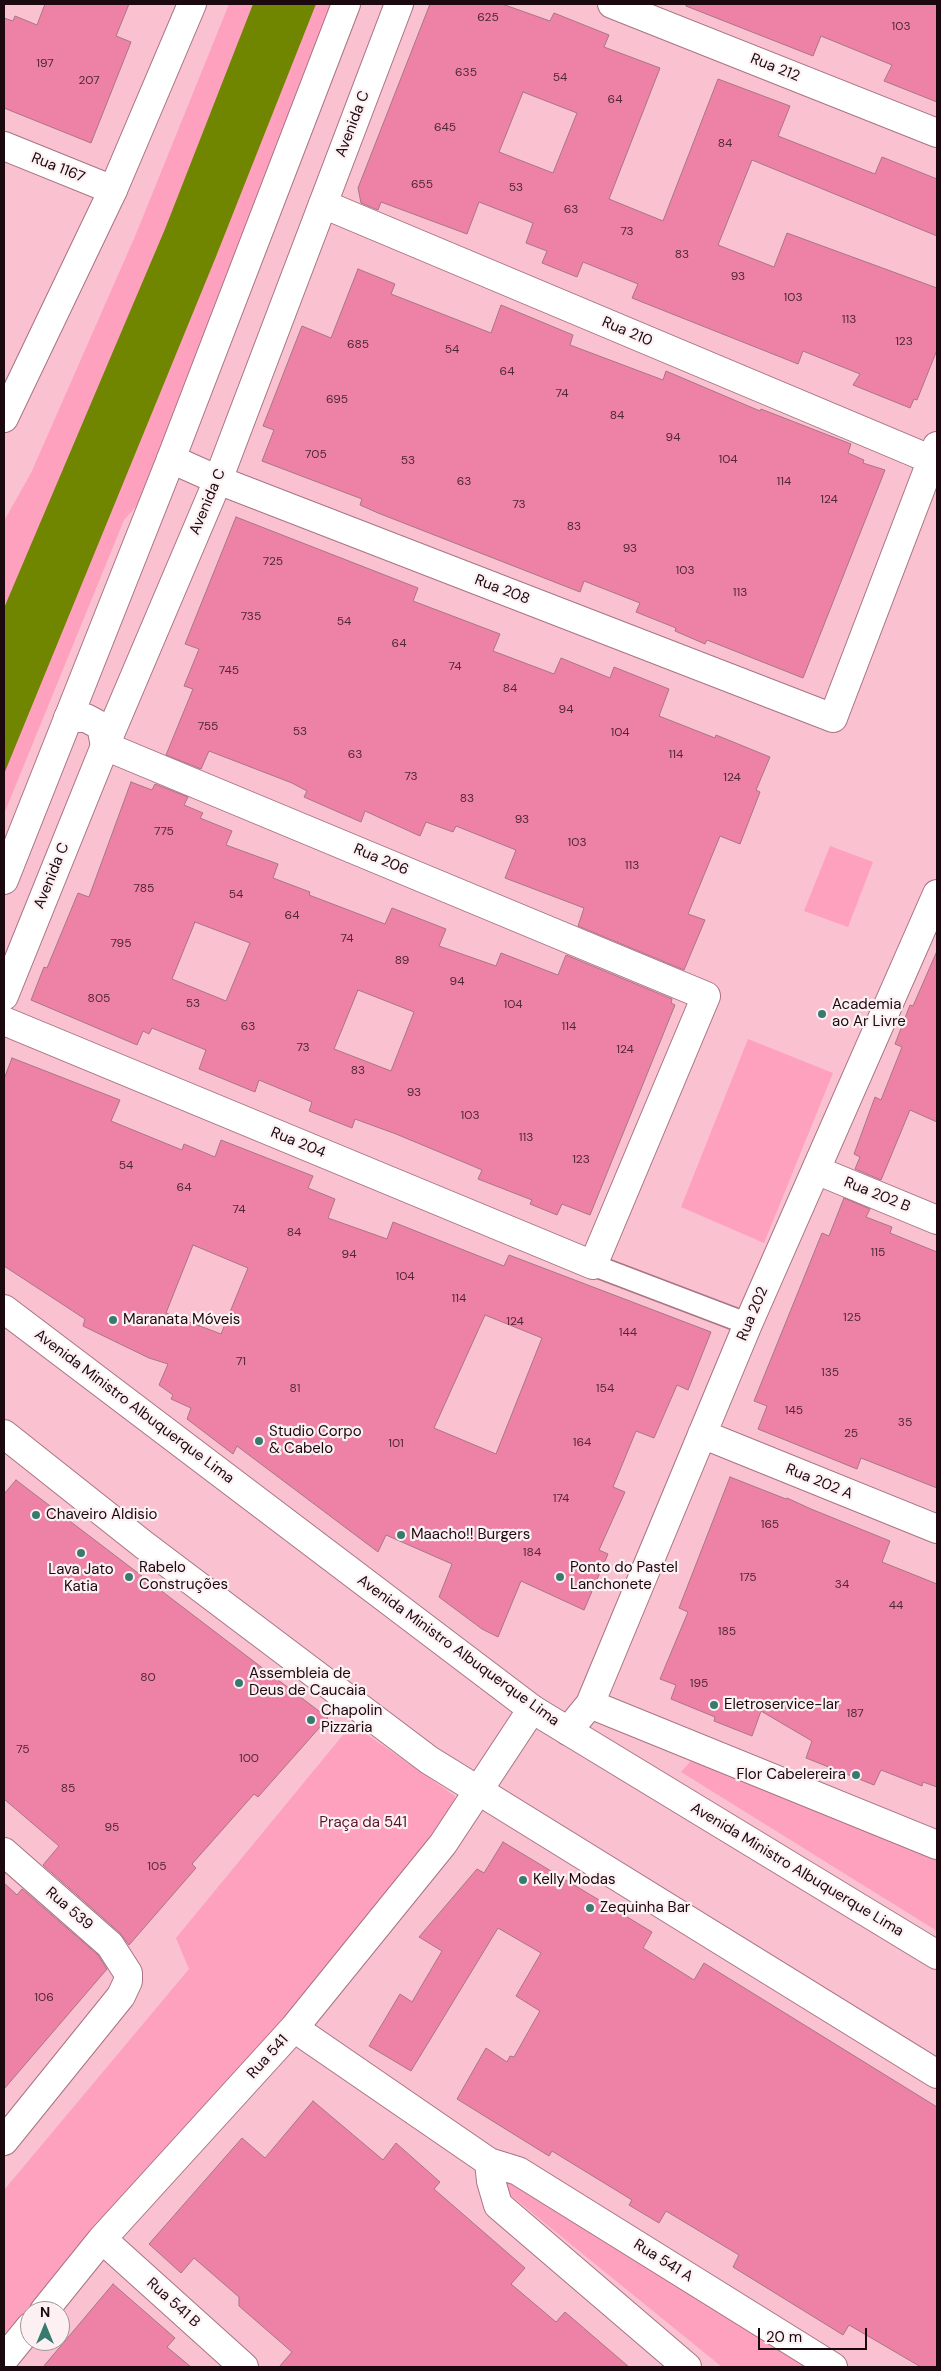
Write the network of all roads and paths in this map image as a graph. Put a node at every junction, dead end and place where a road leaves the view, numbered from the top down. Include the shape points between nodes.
1 (192, 4) edge
2 (346, 4) edge
3 (400, 4) edge
4 (612, 4) edge
5 (937, 133) edge
6 (4, 146) edge
7 (113, 190) junction
8 (323, 204) junction
9 (4, 418) edge
10 (935, 456) edge
11 (171, 459) junction
12 (218, 480) junction
13 (68, 718) junction
14 (106, 746) junction
15 (4, 880) edge
16 (935, 904) edge
17 (4, 996) edge
18 (4, 1022) edge
19 (816, 1170) junction
20 (937, 1220) edge
21 (593, 1265) junction
22 (4, 1309) edge
23 (748, 1324) junction
24 (4, 1434) edge
25 (702, 1434) junction
26 (937, 1529) edge
27 (590, 1704) junction
28 (532, 1709) junction
29 (568, 1732) junction
30 (478, 1791) junction
31 (937, 1845) edge
32 (4, 1852) edge
33 (937, 1955) edge
34 (294, 2028) junction
35 (937, 2074) edge
36 (4, 2140) edge
37 (489, 2162) junction
38 (102, 2239) junction
39 (52, 2301) edge
40 (20, 2340) edge
41 (4, 2359) edge
42 (244, 2367) edge
43 (687, 2367) edge
44 (833, 2367) edge

1 - 7 street
2 - 11 street
3 - 8 street, Avenida C
4 - 5 street, Rua 212
6 - 7 street, Rua 1167
7 - 9 street
8 - 10 street, Rua 210
8 - 12 street, Avenida C
10 - 12 street, Rua 208 via 833,718
11 - 12 street, Rua 208
11 - 13 street
12 - 14 street, Avenida C
13 - 14 street via 86,718 101,726
13 - 15 street
14 - 17 street, Avenida C
14 - 21 street, Rua 206 via 706,996
16 - 19 street, Rua 202
18 - 21 street, Rua 204
19 - 20 street, Rua 202 B
19 - 23 street, Rua 202
21 - 23 lane
22 - 28 street, Avenida Ministro Albuquerque Lima
23 - 25 street, Rua 202
24 - 30 street via 152,1551 429,1760
25 - 26 street, Rua 202 A
25 - 27 street, Rua 202
27 - 29 street, Rua 202
27 - 31 street
28 - 29 street, Avenida Ministro Albuquerque Lima
28 - 30 street, Rua 541
29 - 33 street, Avenida Ministro Albuquerque Lima
30 - 34 street, Rua 541 via 443,1844
30 - 35 street
32 - 36 street, Rua 539 via 110,1945 128,1972 128,1982 120,1996
34 - 37 street, Rua 541 A
34 - 38 street, Rua 541
37 - 43 street via 498,2205
37 - 44 street, Rua 541 A via 518,2170
38 - 39 street, Rua 541
38 - 42 street, Rua 541 B
40 - 41 street

